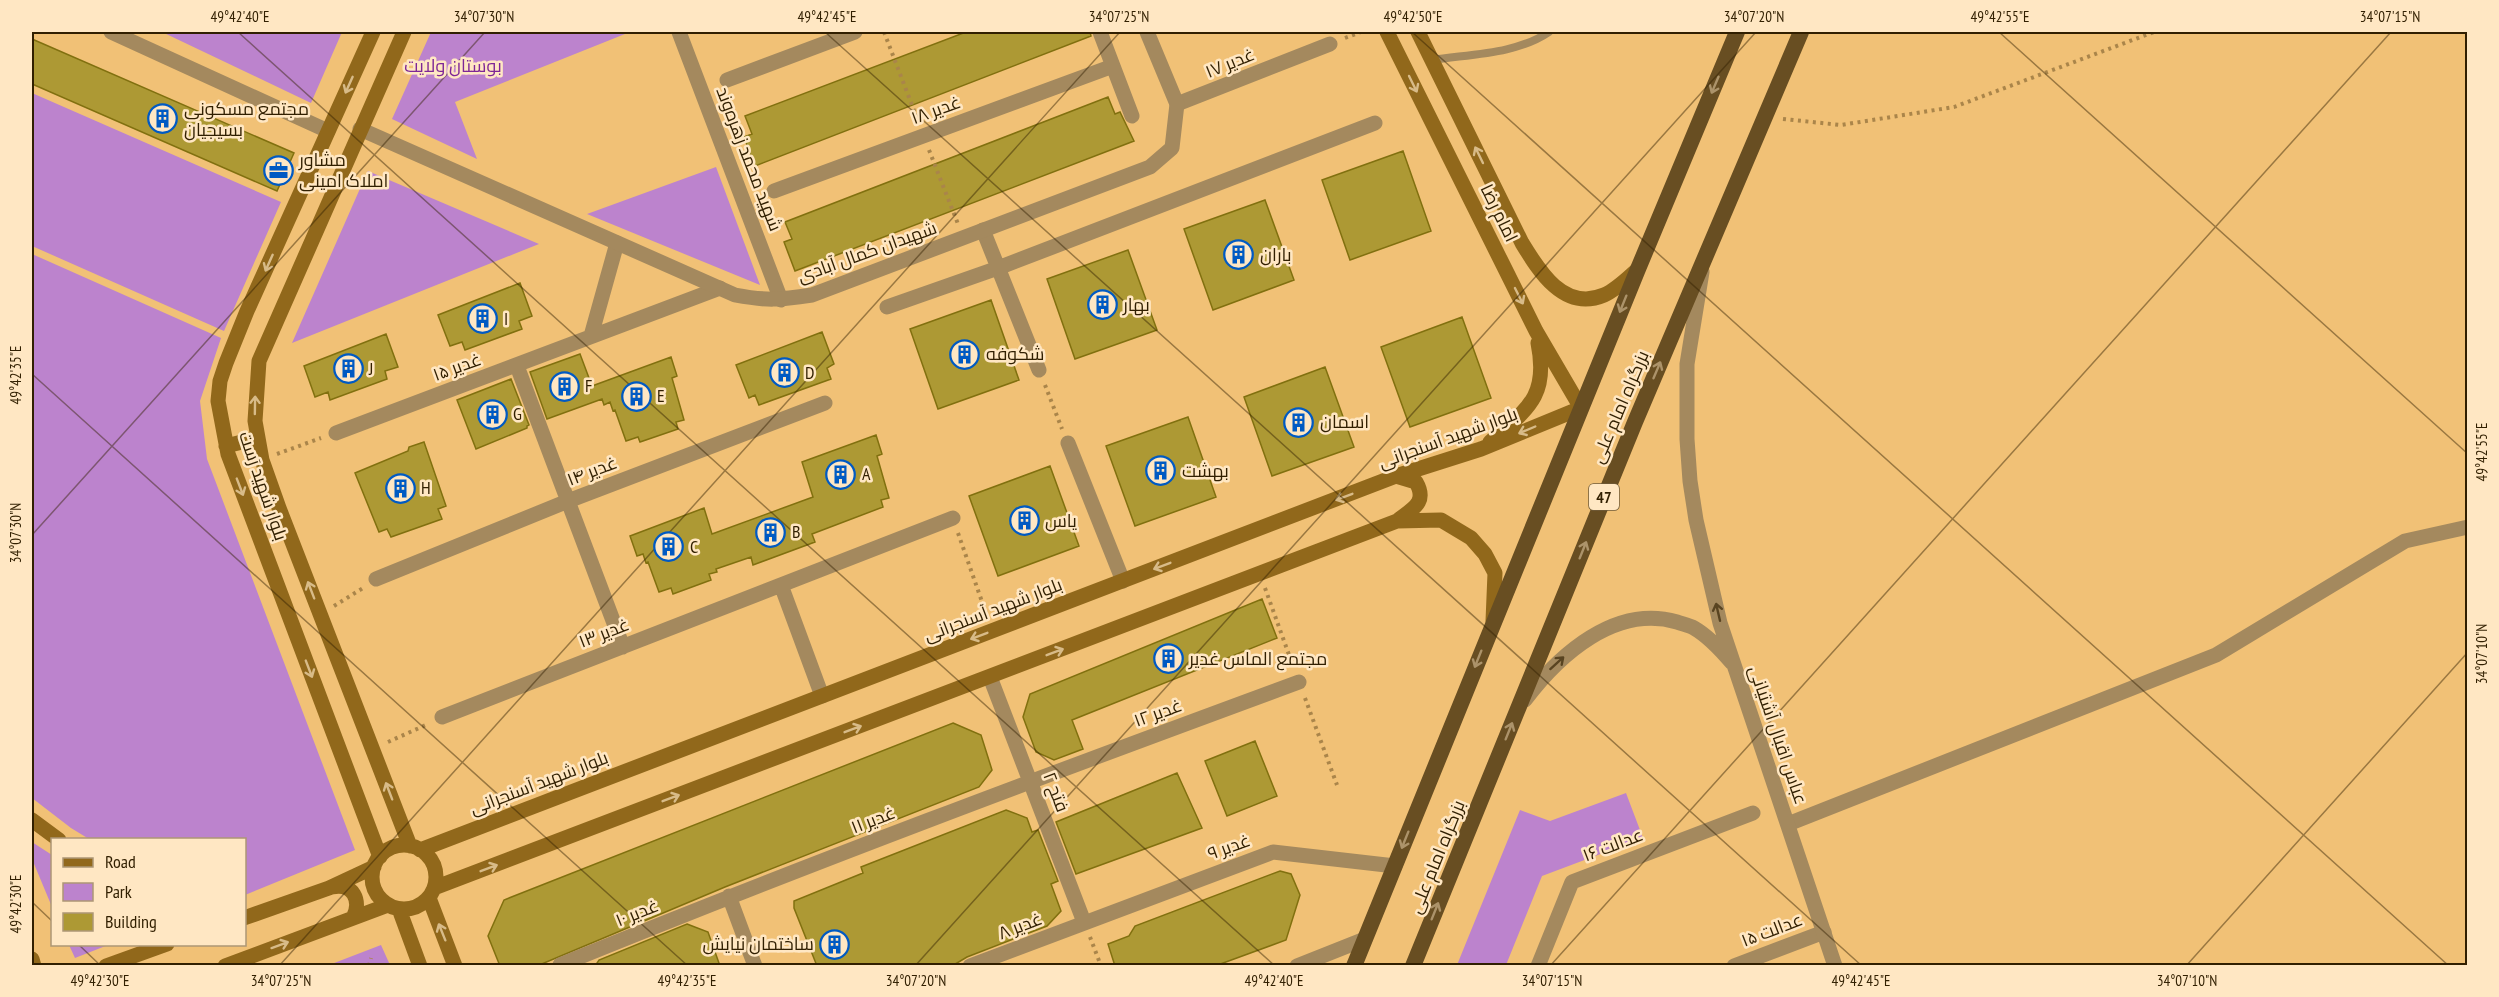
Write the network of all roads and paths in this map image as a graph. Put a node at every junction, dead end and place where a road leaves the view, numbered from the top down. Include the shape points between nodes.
1 (111, 32) edge
2 (373, 32) edge
3 (404, 32) edge
4 (679, 32) edge
5 (855, 32) edge
6 (1100, 32) edge
7 (1147, 32) edge
8 (1387, 32) edge
9 (1418, 32) edge
10 (1550, 32) edge
11 (1737, 32) edge
12 (1801, 32) edge
13 (2154, 32) edge
14 (1330, 44) dead end
15 (1432, 60) junction
16 (1113, 66) junction
17 (727, 80) dead end
18 (1177, 104) junction
19 (1132, 117) dead end
20 (1765, 117) junction
21 (1375, 123) dead end
22 (360, 129) junction
23 (328, 131) junction
24 (774, 191) dead end
25 (983, 230) junction
26 (617, 243) junction
27 (1522, 243) junction
28 (1498, 256) junction
29 (1703, 262) junction
30 (998, 268) junction
31 (1638, 269) junction
32 (720, 288) junction
33 (781, 300) junction
34 (887, 307) dead end
35 (1536, 331) junction
36 (591, 336) junction
37 (517, 366) junction
38 (1039, 370) joint
39 (825, 403) dead end
40 (1581, 408) junction
41 (336, 433) joint
42 (258, 438) junction
43 (1068, 443) joint
44 (226, 446) junction
45 (1481, 449) junction
46 (262, 460) junction
47 (1396, 477) junction
48 (568, 501) junction
49 (952, 518) joint
50 (1397, 521) junction
51 (2468, 527) edge
52 (376, 579) joint
53 (1123, 581) junction
54 (781, 585) junction
55 (321, 615) junction
56 (1493, 621) junction
57 (993, 631) junction
58 (623, 647) junction
59 (1736, 667) junction
60 (990, 677) junction
61 (1299, 682) dead end
62 (822, 696) junction
63 (1519, 707) junction
64 (442, 717) joint
65 (372, 749) junction
66 (1030, 781) junction
67 (1753, 813) dead end
68 (32, 820) edge
69 (1788, 824) junction
70 (56, 838) edge
71 (415, 848) junction
72 (377, 862) junction
73 (1395, 866) junction
74 (329, 888) junction
75 (431, 893) junction
76 (729, 896) junction
77 (393, 907) junction
78 (246, 917) edge
79 (354, 918) junction
80 (1084, 922) junction
81 (1824, 932) junction
82 (1365, 939) junction
83 (164, 946) edge
84 (371, 958) dead end
85 (32, 959) edge
86 (560, 965) edge
87 (34, 966) edge
88 (106, 966) edge
89 (225, 966) edge
90 (369, 966) edge
91 (420, 966) edge
92 (455, 966) edge
93 (755, 966) edge
94 (970, 966) edge
95 (1101, 966) edge
96 (1297, 966) edge
97 (1354, 966) edge
98 (1413, 966) edge
99 (1538, 966) edge
100 (1734, 966) edge
101 (1835, 966) edge

1 - 23 street
2 -> 23 main road, بلوار شهید رَست
3 - 22 main road, بلوار شهید رَست
4 - 33 street, شهید محمد زهره‌وند
5 - 17 street
6 - 16 street
7 - 18 street, شهیدان کمال آبادی
8 -> 28 main road, امام رضا
9 - 15 main road, امام رضا
10 - 15 lane via 1536,41 1509,48
11 -> 31 highway, بزرگراه امام علی
12 - 20 highway, بزرگراه امام علی / 47
13 - 20 path via 1954,107 1841,124
14 - 18 street, غدیر ۱۷
27 -> 15 main road, امام رضا
16 - 19 street
16 - 24 street, غدیر ۱۸
18 - 25 street, شهیدان کمال آبادی via 1172,148 1150,167
20 - 29 highway, بزرگراه امام علی / 47
21 - 30 street
22 - 26 street, شهیدان کمال آبادی
42 -> 22 main road, بلوار شهید رَست via 255,392 259,361
23 -> 44 main road, بلوار شهید رَست via 220,381 218,401
25 - 30 street
25 - 33 street, شهیدان کمال آبادی via 812,295
26 - 32 street, شهیدان کمال آبادی
26 - 36 street
27 - 28 main road via 1513,257
27 - 31 main road, امام رضا via 1537,268 1557,288 1578,298 1604,295
28 -> 35 main road, امام رضا
59 -> 29 street via 1720,623 1690,481 1687,364
63 -> 29 highway, بزرگراه امام علی / 47
30 - 34 street
30 - 38 street
31 -> 40 highway, بزرگراه امام علی
32 - 33 street, شهیدان کمال آبادی via 765,301
32 - 36 street, غدیر ۱۵
35 - 40 main road, امام رضا
35 - 45 main road via 1542,364 1536,394 1529,407
36 - 37 street, غدیر ۱۵
37 - 41 street, غدیر ۱۵
37 - 48 street
38 - 43 path
39 - 48 street, غدیر ۱۴
40 -> 45 main road, بلوار شهید آسنجرانی
40 - 56 highway, بزرگراه امام علی
41 - 46 path
42 - 44 main road
42 - 46 main road, بلوار شهید رَست
43 - 53 street
44 -> 72 main road, بلوار شهید رَست
45 - 47 main road, بلوار شهید آسنجرانی
55 -> 46 main road, بلوار شهید رَست
47 - 50 main road via 1416,482 1421,491 1415,507
47 -> 53 main road, بلوار شهید آسنجرانی
48 - 52 street, غدیر ۱۴
48 - 58 street
49 - 54 street, غدیر ۱۳
49 - 57 path
50 - 56 main road via 1441,520 1472,538 1495,573
60 -> 50 main road
51 - 69 street via 2405,541 2216,655
52 - 55 path
53 - 57 main road, بلوار شهید آسنجرانی
54 - 58 street, غدیر ۱۳
54 - 62 street
55 - 65 main road, بلوار شهید رَست
56 -> 73 highway, بزرگراه امام علی
57 -> 62 main road, بلوار شهید آسنجرانی
58 - 64 street, غدیر ۱۳
63 -> 59 street, عباس اقبال آشتیانی via 1558,661 1602,631 1628,620 1668,620 1693,627
59 - 69 street, عباس اقبال آشتیانی
60 - 66 street, فتح ۲
75 -> 60 main road
61 - 66 street, غدیر ۱۲
62 - 71 main road, بلوار شهید آسنجرانی
98 -> 63 highway, بزرگراه امام علی / 47
64 - 65 path
71 -> 65 main road, بلوار شهید رَست
66 - 76 street, غدیر ۱۱
66 - 80 street, فتح ۲
67 - 99 street, عدالت ۱۶ via 1572,882
68 - 70 main road
69 - 81 street, عباس اقبال آشتیانی
71 - 72 main road via 399,846 388,850
71 - 75 main road via 429,857 434,867 436,877
72 - 74 main road
72 - 77 main road via 372,878 374,889
73 - 80 street, غدیر ۹ via 1273,852
73 - 82 highway, بزرگراه امام علی
74 - 78 main road
74 - 79 main road via 347,887 354,893 358,901
75 - 77 main road via 420,905
92 -> 75 main road
76 - 86 street, غدیر ۱۰
76 - 93 street
77 - 79 main road
77 - 91 main road
89 -> 79 main road
80 - 94 street, غدیر ۸
80 - 95 path
81 - 100 street, عدالت ۱۵
81 - 101 street, عباس اقبال آشتیانی
82 - 96 street
82 - 97 highway, بزرگراه امام علی
83 - 88 main road
84 - 90 path
85 - 87 main road

